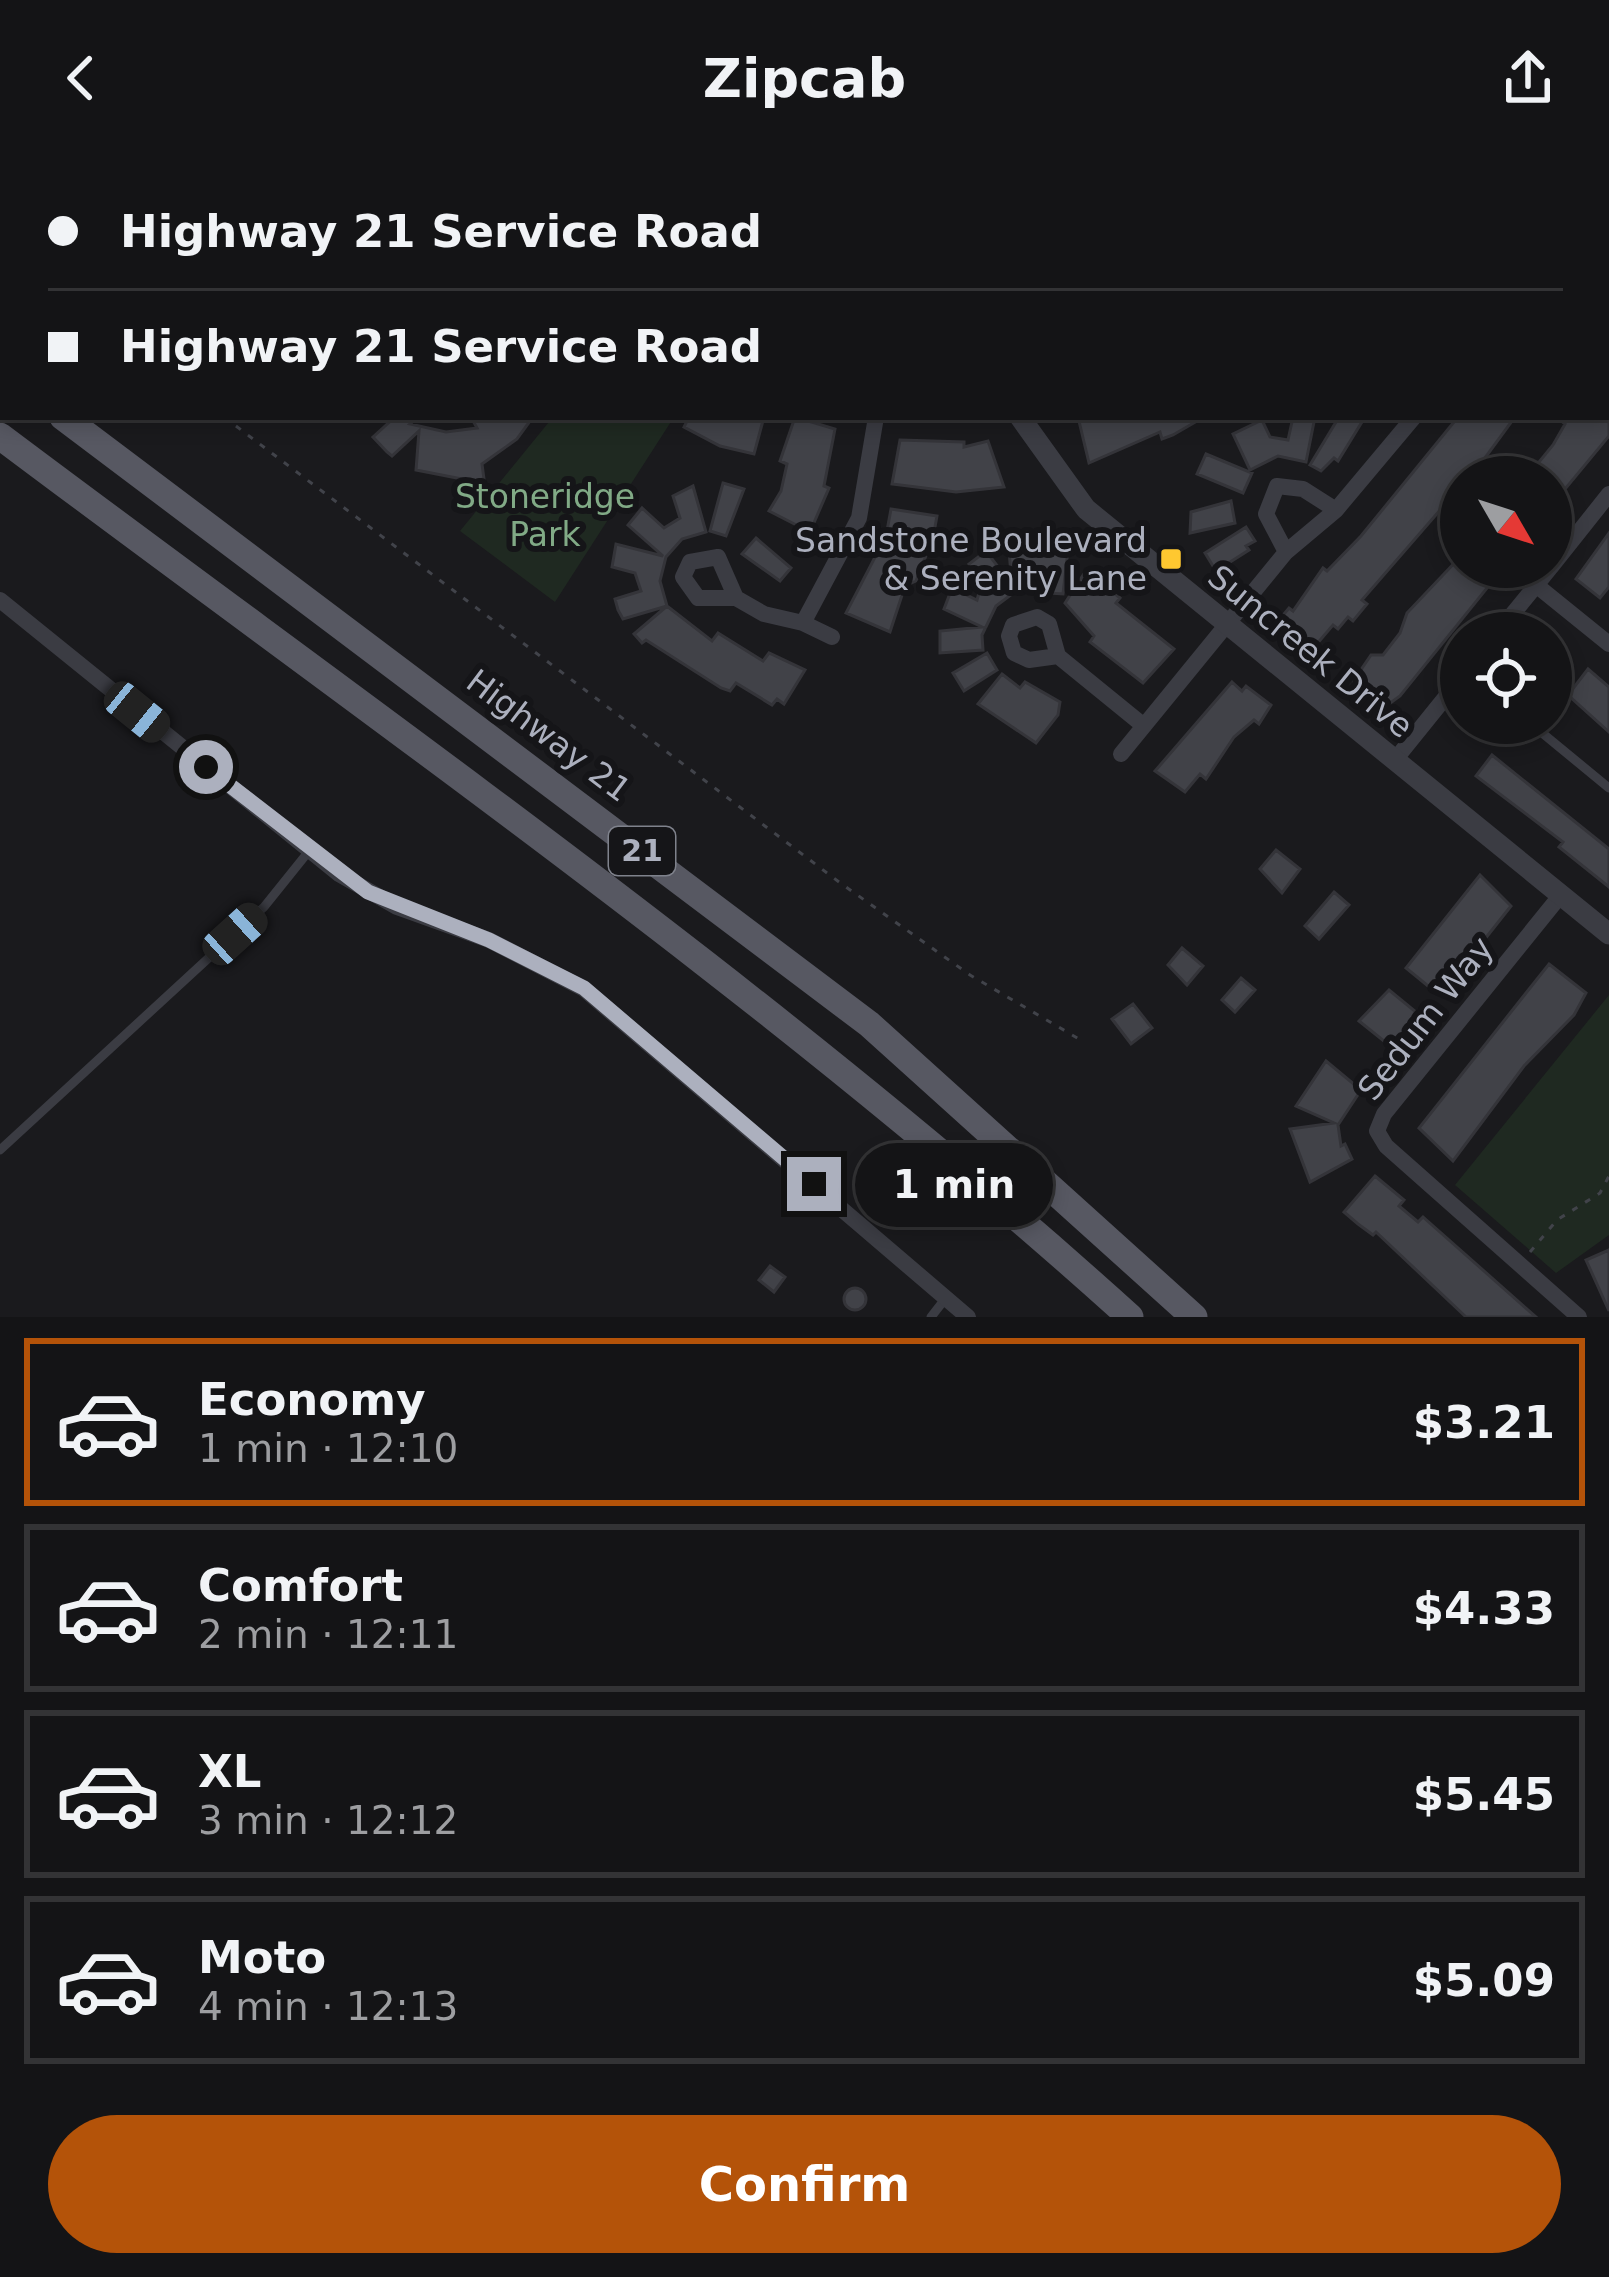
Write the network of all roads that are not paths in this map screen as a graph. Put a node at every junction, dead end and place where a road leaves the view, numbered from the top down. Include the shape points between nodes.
1 (67, 420) edge
2 (875, 420) edge
3 (1022, 420) edge
4 (1411, 420) edge
5 (0, 436) edge
6 (1609, 494) edge
7 (1336, 510) junction
8 (1572, 541) edge
9 (1286, 552) junction
10 (1534, 588) edge
11 (1539, 588) edge
12 (736, 598) dead end
13 (0, 600) edge
14 (1514, 612) edge
15 (803, 623) junction
16 (1226, 627) junction
17 (832, 637) dead end
18 (1609, 644) edge
19 (1058, 656) dead end
20 (1440, 704) edge
21 (1144, 726) junction
22 (1556, 744) edge
23 (1121, 754) dead end
24 (1394, 761) junction
25 (1609, 788) edge
26 (309, 851) junction
27 (1560, 896) junction
28 (1609, 934) edge
29 (0, 1150) edge
30 (945, 1299) junction
31 (931, 1317) edge
32 (968, 1317) edge
33 (1130, 1317) edge
34 (1195, 1317) edge
35 (1579, 1317) edge

1 - 34 main road, Highway 21 / 21 via 869,1024
2 - 15 street via 859,518
3 - 16 street, Suncreek Drive via 1086,508
4 - 7 street
5 - 33 main road, 21 via 732,980 913,1125
6 - 8 street
7 - 9 street
7 - 9 street via 1304,489 1277,486 1266,514
9 - 16 street
10 - 14 street
11 - 18 street
12 - 15 street
13 - 26 street
15 - 17 street
16 - 21 street
16 - 24 street, Suncreek Drive
19 - 21 street
20 - 24 street
21 - 23 street
22 - 25 lane
24 - 27 street, Suncreek Drive
26 - 29 lane via 264,907
26 - 30 street via 368,892 584,988
27 - 28 street, Suncreek Drive
27 - 35 street, Sedum Way via 1377,1131
30 - 31 lane
30 - 32 street

